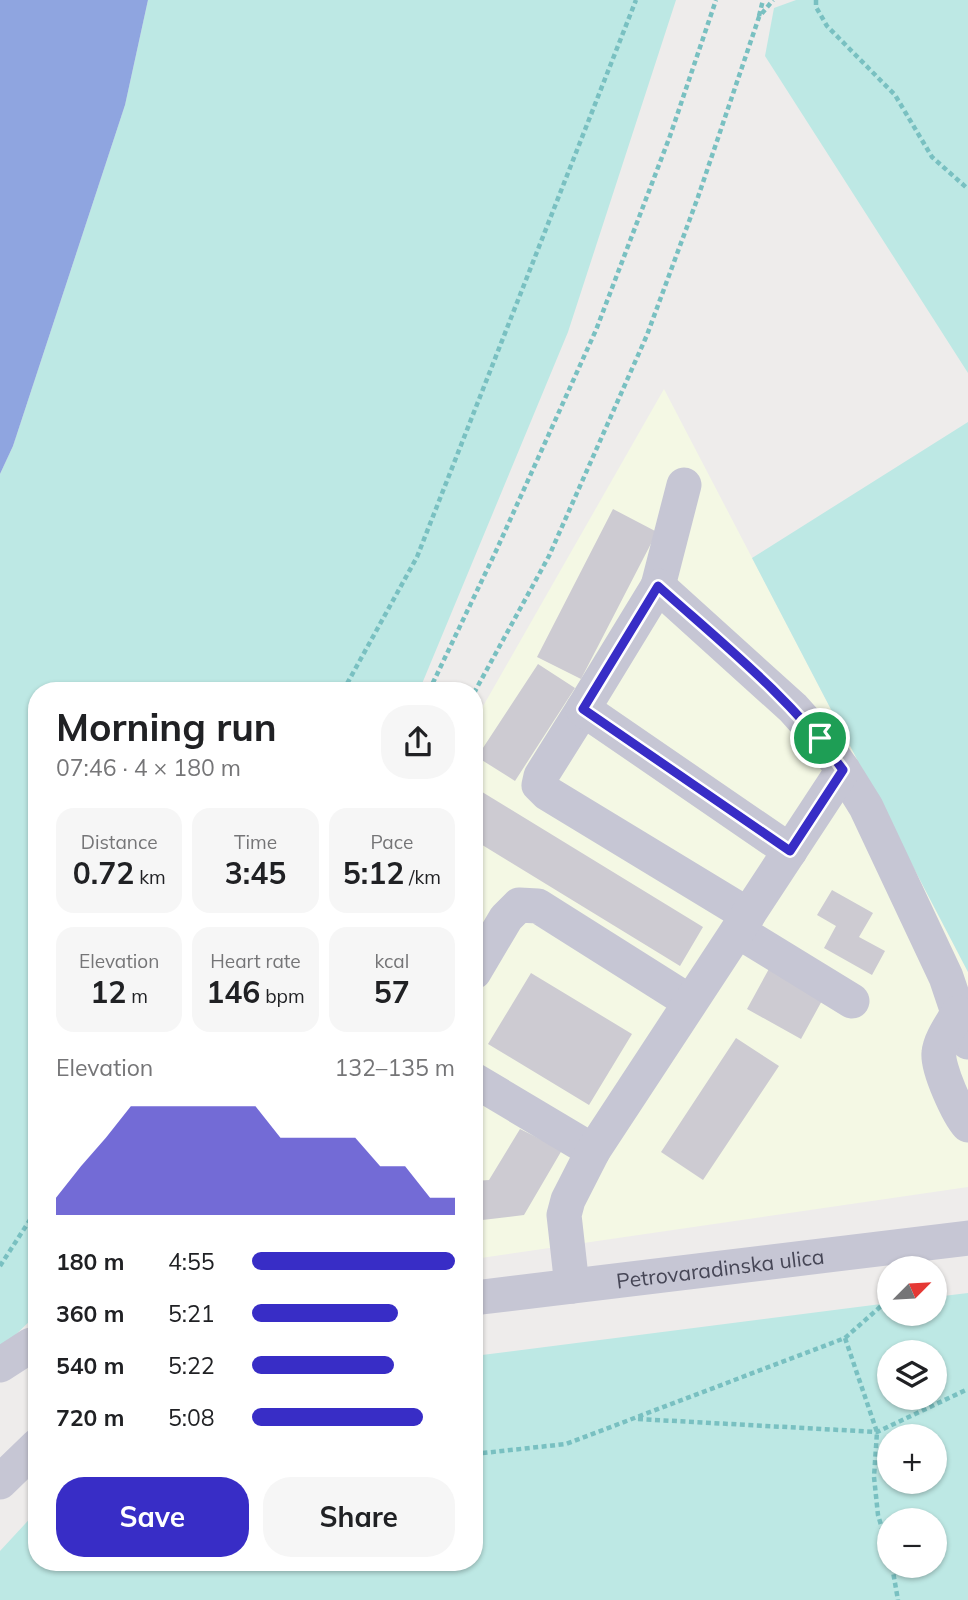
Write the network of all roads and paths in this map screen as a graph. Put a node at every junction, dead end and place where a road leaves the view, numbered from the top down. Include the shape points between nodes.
1 (636, 0) edge
2 (716, 0) edge
3 (763, 0) edge
4 (773, 0) edge
5 (816, 0) edge
6 (759, 17) junction
7 (968, 189) edge
8 (684, 485) dead end
9 (658, 586) junction
10 (348, 682) edge
11 (433, 682) edge
12 (480, 682) edge
13 (583, 709) junction
14 (843, 770) junction
15 (790, 851) junction
16 (743, 923) junction
17 (483, 957) edge
18 (852, 1001) dead end
19 (690, 1002) junction
20 (963, 1027) edge
21 (483, 1085) edge
22 (968, 1125) edge
23 (593, 1151) junction
24 (28, 1223) edge
25 (968, 1238) edge
26 (0, 1266) edge
27 (572, 1286) junction
28 (483, 1297) edge
29 (877, 1309) edge
30 (845, 1338) junction
31 (28, 1347) edge
32 (0, 1366) edge
33 (968, 1389) edge
34 (634, 1418) junction
35 (894, 1424) edge
36 (877, 1432) junction
37 (483, 1453) edge
38 (28, 1455) edge
39 (0, 1482) edge
40 (877, 1508) edge
41 (894, 1578) edge
42 (898, 1600) edge

1 - 10 path via 417,557
2 - 11 path via 596,330
3 - 6 path
4 - 6 path
5 - 7 path via 827,26 895,95 932,157
6 - 12 path via 646,335 549,556
8 - 9 street
9 - 13 street
9 - 14 street via 793,708
13 - 15 street
13 - 16 street via 539,785
14 - 15 street
14 - 20 street via 866,807 946,977
15 - 16 street
16 - 18 street
16 - 19 street
17 - 19 street via 519,905 538,906
19 - 23 street
20 - 22 street via 939,1053
21 - 23 street
23 - 27 street via 564,1215
24 - 26 path
25 - 27 street, Petrovaradinska ulica
27 - 28 street, Petrovaradinska ulica
29 - 30 path
30 - 34 path
30 - 36 path
31 - 32 street
33 - 35 path
34 - 36 path
34 - 37 path via 566,1444
36 - 40 path
38 - 39 street
41 - 42 path

